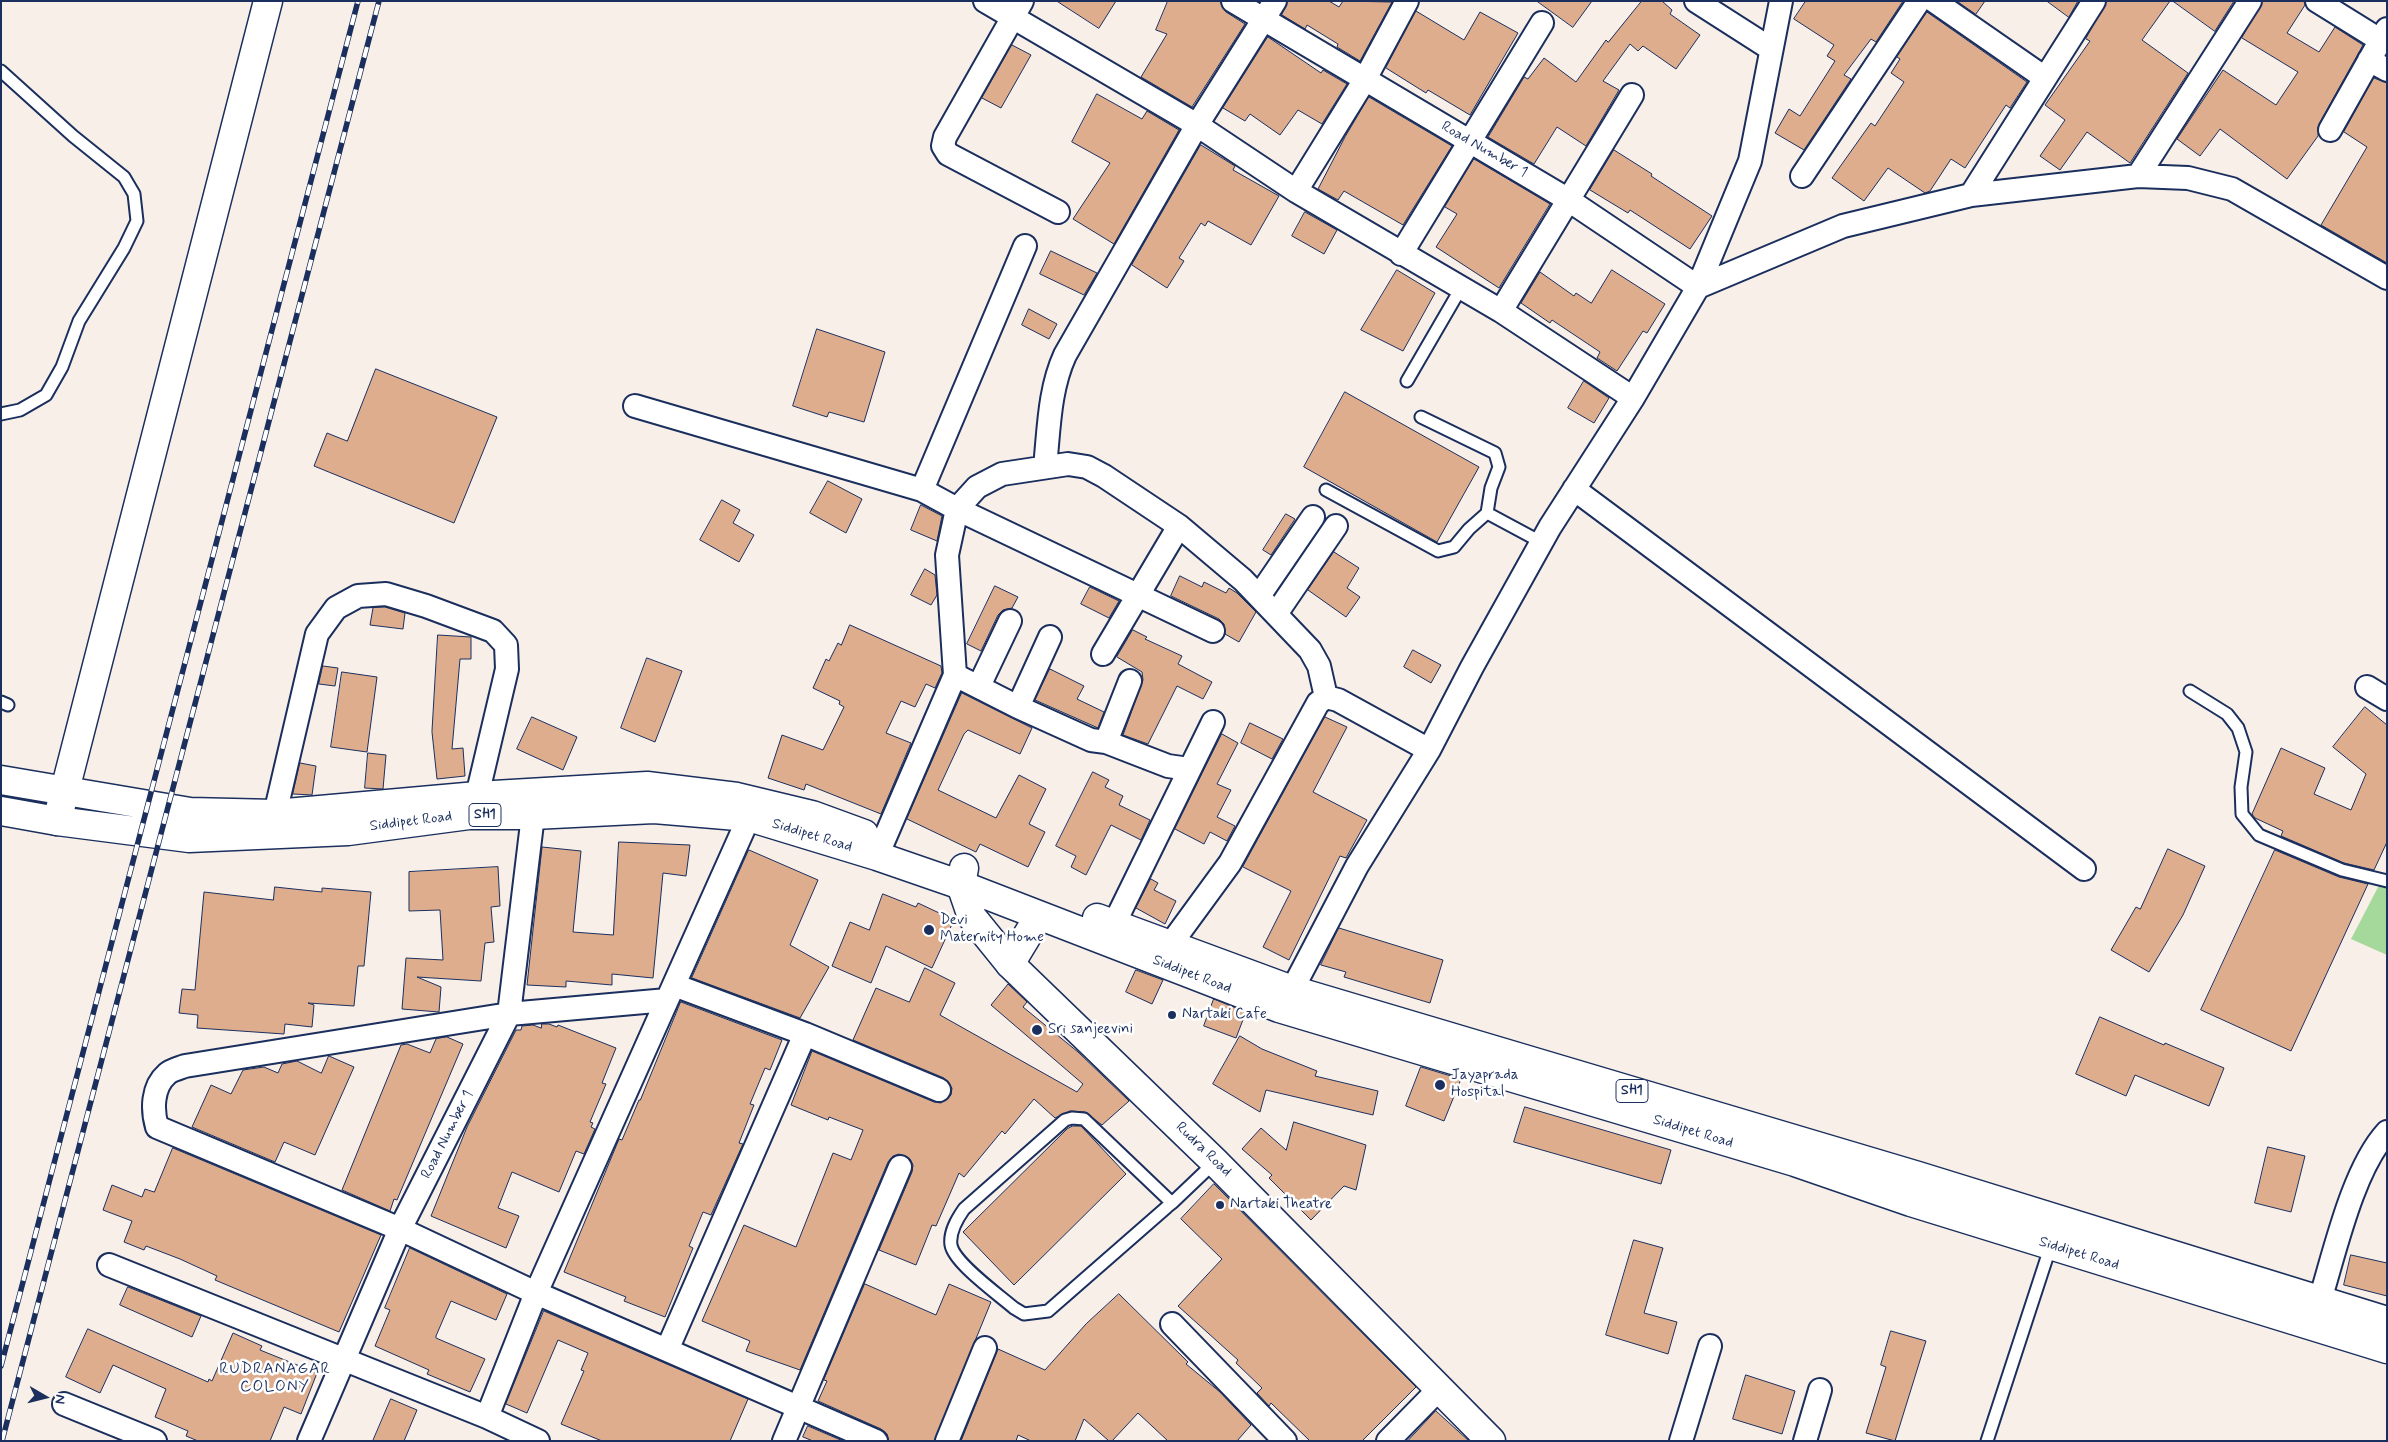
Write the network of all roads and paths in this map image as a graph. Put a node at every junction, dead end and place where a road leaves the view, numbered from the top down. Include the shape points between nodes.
1 (268, 1) edge
2 (985, 1) edge
3 (1233, 1) edge
4 (1275, 1) edge
5 (1407, 1) edge
6 (1696, 1) edge
7 (1781, 1) edge
8 (1919, 1) edge
9 (1934, 1) edge
10 (2094, 1) edge
11 (2250, 1) edge
12 (2317, 1) edge
13 (1017, 9) edge
14 (1265, 21) junction
15 (1542, 23) dead end
16 (2383, 34) edge
17 (1771, 49) junction
18 (2378, 65) edge
19 (1, 71) edge
20 (2045, 78) junction
21 (1364, 81) junction
22 (1632, 95) dead end
23 (1197, 125) junction
24 (2330, 130) dead end
25 (1469, 142) junction
26 (1802, 176) dead end
27 (2138, 176) junction
28 (1296, 191) junction
29 (1971, 195) junction
30 (1567, 199) junction
31 (1058, 212) dead end
32 (1025, 246) dead end
33 (1401, 254) junction
34 (2387, 278) edge
35 (1698, 287) junction
36 (1461, 288) junction
37 (1501, 311) junction
38 (1407, 381) dead end
39 (1633, 398) junction
40 (635, 406) dead end
41 (1, 414) edge
42 (1421, 417) dead end
43 (1045, 467) junction
44 (1574, 489) junction
45 (922, 490) junction
46 (1326, 490) dead end
47 (957, 509) junction
48 (1487, 513) junction
49 (1313, 517) dead end
50 (1179, 526) junction
51 (1336, 526) dead end
52 (1541, 542) junction
53 (1138, 595) junction
54 (1259, 596) junction
55 (1276, 614) junction
56 (1010, 622) dead end
57 (1213, 631) dead end
58 (1050, 638) dead end
59 (1103, 654) dead end
60 (955, 675) junction
61 (1130, 681) dead end
62 (978, 686) junction
63 (2367, 687) dead end
64 (2190, 691) dead end
65 (1326, 697) junction
66 (2387, 699) edge
67 (1018, 707) junction
68 (1213, 722) dead end
69 (1106, 742) junction
70 (1429, 750) junction
71 (1190, 768) junction
72 (1, 780) edge
73 (65, 789) junction
74 (477, 796) junction
75 (1, 811) edge
76 (275, 814) junction
77 (533, 815) junction
78 (749, 818) junction
79 (57, 821) junction
80 (881, 848) junction
81 (2084, 869) dead end
82 (962, 877) junction
83 (2387, 880) edge
84 (1039, 916) junction
85 (1114, 924) junction
86 (1170, 945) junction
87 (1010, 964) junction
88 (1292, 990) junction
89 (671, 993) junction
90 (509, 1014) junction
91 (805, 1034) junction
92 (939, 1090) dead end
93 (2387, 1132) edge
94 (1216, 1162) junction
95 (900, 1167) dead end
96 (1172, 1202) junction
97 (400, 1229) junction
98 (2051, 1245) junction
99 (109, 1265) dead end
100 (536, 1293) junction
101 (2320, 1300) junction
102 (2387, 1321) edge
103 (1172, 1324) dead end
104 (1710, 1346) dead end
105 (985, 1348) dead end
106 (2387, 1349) edge
107 (667, 1350) junction
108 (344, 1361) junction
109 (1440, 1388) junction
110 (1820, 1390) dead end
111 (64, 1404) dead end
112 (799, 1407) junction
113 (486, 1417) junction
114 (155, 1441) edge
115 (309, 1441) edge
116 (538, 1441) edge
117 (784, 1441) edge
118 (876, 1441) edge
119 (947, 1441) edge
120 (1285, 1441) edge
121 (1388, 1441) edge
122 (1491, 1441) edge
123 (1681, 1441) edge
124 (1805, 1441) edge
125 (1987, 1441) edge

1 - 73 main road
2 - 13 street
3 - 14 street, Road Number 1
4 - 14 street
5 - 21 street
6 - 17 street
7 - 17 street
8 - 26 street
9 - 20 street
10 - 20 street
11 - 27 street
12 - 16 street
13 - 23 street
13 - 31 street via 944,137 943,146 948,154
14 - 21 street, Road Number 1
14 - 23 street
15 - 25 street
16 - 18 street
17 - 35 street via 1750,161
18 - 24 street
19 - 41 lane via 124,177 134,194 137,221 79,321 62,368 46,395 20,410
20 - 29 street
21 - 25 street, Road Number 1
21 - 28 street
22 - 30 street
23 - 28 street
23 - 43 street via 1058,372
25 - 30 street, Road Number 1
25 - 33 street
27 - 29 street
27 - 34 street via 2188,178 2232,189
28 - 33 street
29 - 35 street via 1843,226
30 - 35 street, Road Number 1
30 - 37 street
32 - 45 street
33 - 36 street
35 - 39 street
36 - 37 street
36 - 38 lane
37 - 39 street
39 - 44 street
40 - 45 street
42 - 48 lane via 1495,453 1499,467
43 - 47 street via 1002,474 976,487
43 - 50 street via 1068,464 1087,467
44 - 52 street
44 - 81 street
45 - 47 street
46 - 48 lane via 1438,551 1454,547
47 - 53 street
47 - 60 street via 947,555
48 - 52 lane
49 - 54 street
50 - 53 street
50 - 54 street
51 - 55 street
52 - 70 street
53 - 57 street
53 - 59 street
54 - 55 street
55 - 65 street via 1310,650 1319,666
56 - 62 street
58 - 67 street
60 - 62 street
60 - 80 street
61 - 69 street
62 - 67 street
63 - 66 street
64 - 83 lane via 2227,714 2238,728 2246,752 2241,787 2242,814 2259,836 2342,870
65 - 70 street via 1338,700
65 - 86 street via 1318,703 1230,863
67 - 69 street via 1091,740
68 - 71 street
69 - 71 street via 1168,766
70 - 88 street via 1357,866
71 - 85 street
72 - 73 main road, Siddipet Road / SH1
73 - 76 main road, Siddipet Road / SH1 via 190,812
73 - 79 main road
74 - 76 main road, Siddipet Road / SH1
74 - 76 street via 507,669 506,645 493,631 426,606 386,594 358,596 336,608 316,634
74 - 80 main road, Siddipet Road / SH1 via 656,787 737,797 812,815
75 - 79 main road, Siddipet Road / SH1
77 - 78 main road, Siddipet Road / SH1 via 654,809
77 - 79 main road, Siddipet Road / SH1 via 469,815 348,831 190,838
77 - 90 street, Road Number 1
78 - 80 main road, Siddipet Road / SH1
78 - 89 street
80 - 82 main road, Siddipet Road / SH1
82 - 84 main road, Siddipet Road / SH1
82 - 85 main road, Siddipet Road / SH1
82 - 87 main road, Rudra Road via 972,917
84 - 87 main road
84 - 98 main road, Siddipet Road / SH1 via 1279,1008 1795,1162
85 - 86 main road, Siddipet Road / SH1
86 - 88 main road, Siddipet Road / SH1
87 - 94 main road, Rudra Road
88 - 101 main road, Siddipet Road / SH1 via 1918,1176
89 - 90 street
89 - 91 street
89 - 100 street
90 - 97 street, Road Number 1
90 - 97 street via 185,1066 167,1074 158,1086 154,1101 156,1127
91 - 92 street
91 - 107 street
93 - 101 street via 2365,1165
94 - 96 lane
94 - 109 main road, Rudra Road
95 - 112 street
96 - 96 lane via 1084,1119 1072,1118 1065,1120 964,1209 953,1228 951,1245 958,1258 1014,1308 1024,1314 1037,1314 1048,1311
97 - 100 street
97 - 108 street, Road Number 1
98 - 106 main road, Siddipet Road / SH1
98 - 125 lane
99 - 108 street
100 - 107 street
100 - 113 street
101 - 102 main road, Siddipet Road / SH1
103 - 120 street
104 - 123 street
105 - 119 street
107 - 112 street
108 - 113 street
108 - 115 street, Road Number 1
109 - 121 street
109 - 122 main road, Rudra Road
110 - 124 street
111 - 114 street
112 - 117 street
112 - 118 street
113 - 116 street

